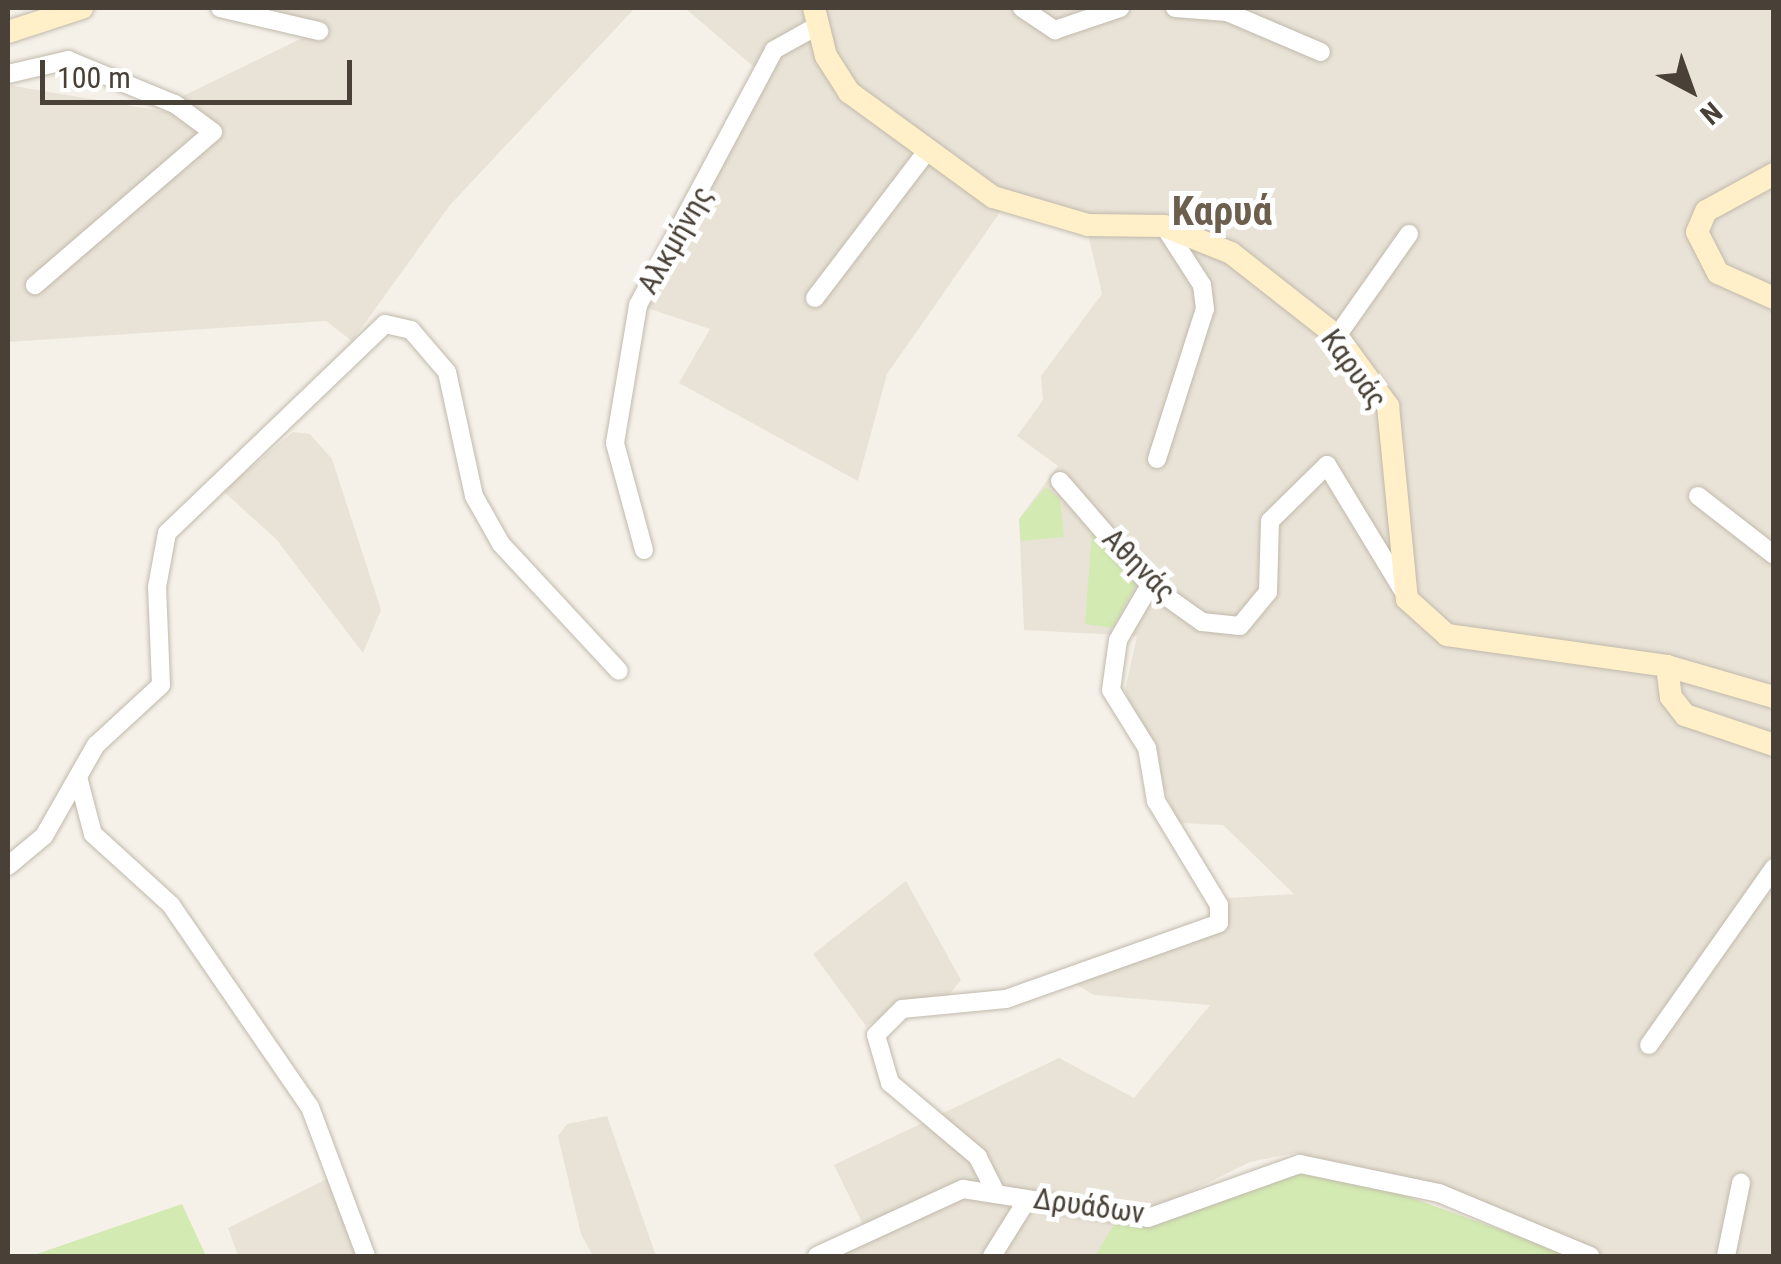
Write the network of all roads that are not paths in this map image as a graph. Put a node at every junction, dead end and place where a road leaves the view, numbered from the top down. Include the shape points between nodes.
1 (82, 8) edge
2 (220, 8) edge
3 (1022, 8) edge
4 (1120, 8) edge
5 (1175, 8) edge
6 (816, 16) edge
7 (318, 31) dead end
8 (8, 32) edge
9 (1321, 52) dead end
10 (8, 74) edge
11 (927, 151) junction
12 (1774, 174) edge
13 (1164, 226) junction
14 (1409, 234) dead end
15 (34, 285) dead end
16 (815, 298) dead end
17 (1774, 298) edge
18 (1336, 336) junction
19 (1157, 459) dead end
20 (1060, 481) dead end
21 (1698, 496) dead end
22 (644, 550) dead end
23 (1774, 555) edge
24 (1150, 585) junction
25 (1407, 599) junction
26 (1666, 666) junction
27 (619, 670) dead end
28 (1774, 697) edge
29 (1774, 745) edge
30 (78, 777) junction
31 (8, 866) edge
32 (1774, 868) edge
33 (1649, 1045) dead end
34 (1741, 1183) dead end
35 (994, 1190) junction
36 (1028, 1200) junction
37 (366, 1256) edge
38 (817, 1256) edge
39 (992, 1256) edge
40 (1590, 1256) edge
41 (1726, 1256) edge

1 - 8 street
2 - 7 street
3 - 4 street via 1056,30
5 - 9 street via 1226,12
6 - 11 street, Καρυάς via 848,92
6 - 22 street, Αλκμήνης via 774,50 638,305 615,443
10 - 15 street via 68,60 175,104 213,132
11 - 13 street, Καρυάς via 993,197 1088,225
11 - 16 street
12 - 17 street via 1706,210 1697,232 1718,273
13 - 18 street, Καρυάς via 1231,253
13 - 19 street via 1202,285 1205,308
14 - 18 street
18 - 25 street, Καρυάς via 1388,406
20 - 24 street, Αθηνάς
21 - 23 street
24 - 25 street, Αθηνάς via 1202,622 1240,626 1268,592 1270,521 1327,465
24 - 35 street via 1118,640 1111,690 1147,748 1162,814 1220,905 1219,923 1006,998 902,1009 876,1034 890,1084 985,1164
25 - 26 street via 1447,635
26 - 28 street
26 - 29 street via 1670,697 1685,714
27 - 30 street via 500,544 474,496 447,372 411,330 385,324 166,533 157,586 161,685 96,745
30 - 31 street via 35,849
30 - 37 street via 93,834 171,906 310,1107
32 - 33 street
34 - 41 street
35 - 36 street, Δρυάδων
35 - 38 street, Δρυάδων via 946,1194
36 - 39 street
36 - 40 street, Δρυάδων via 1148,1218 1273,1167 1315,1164 1489,1210

